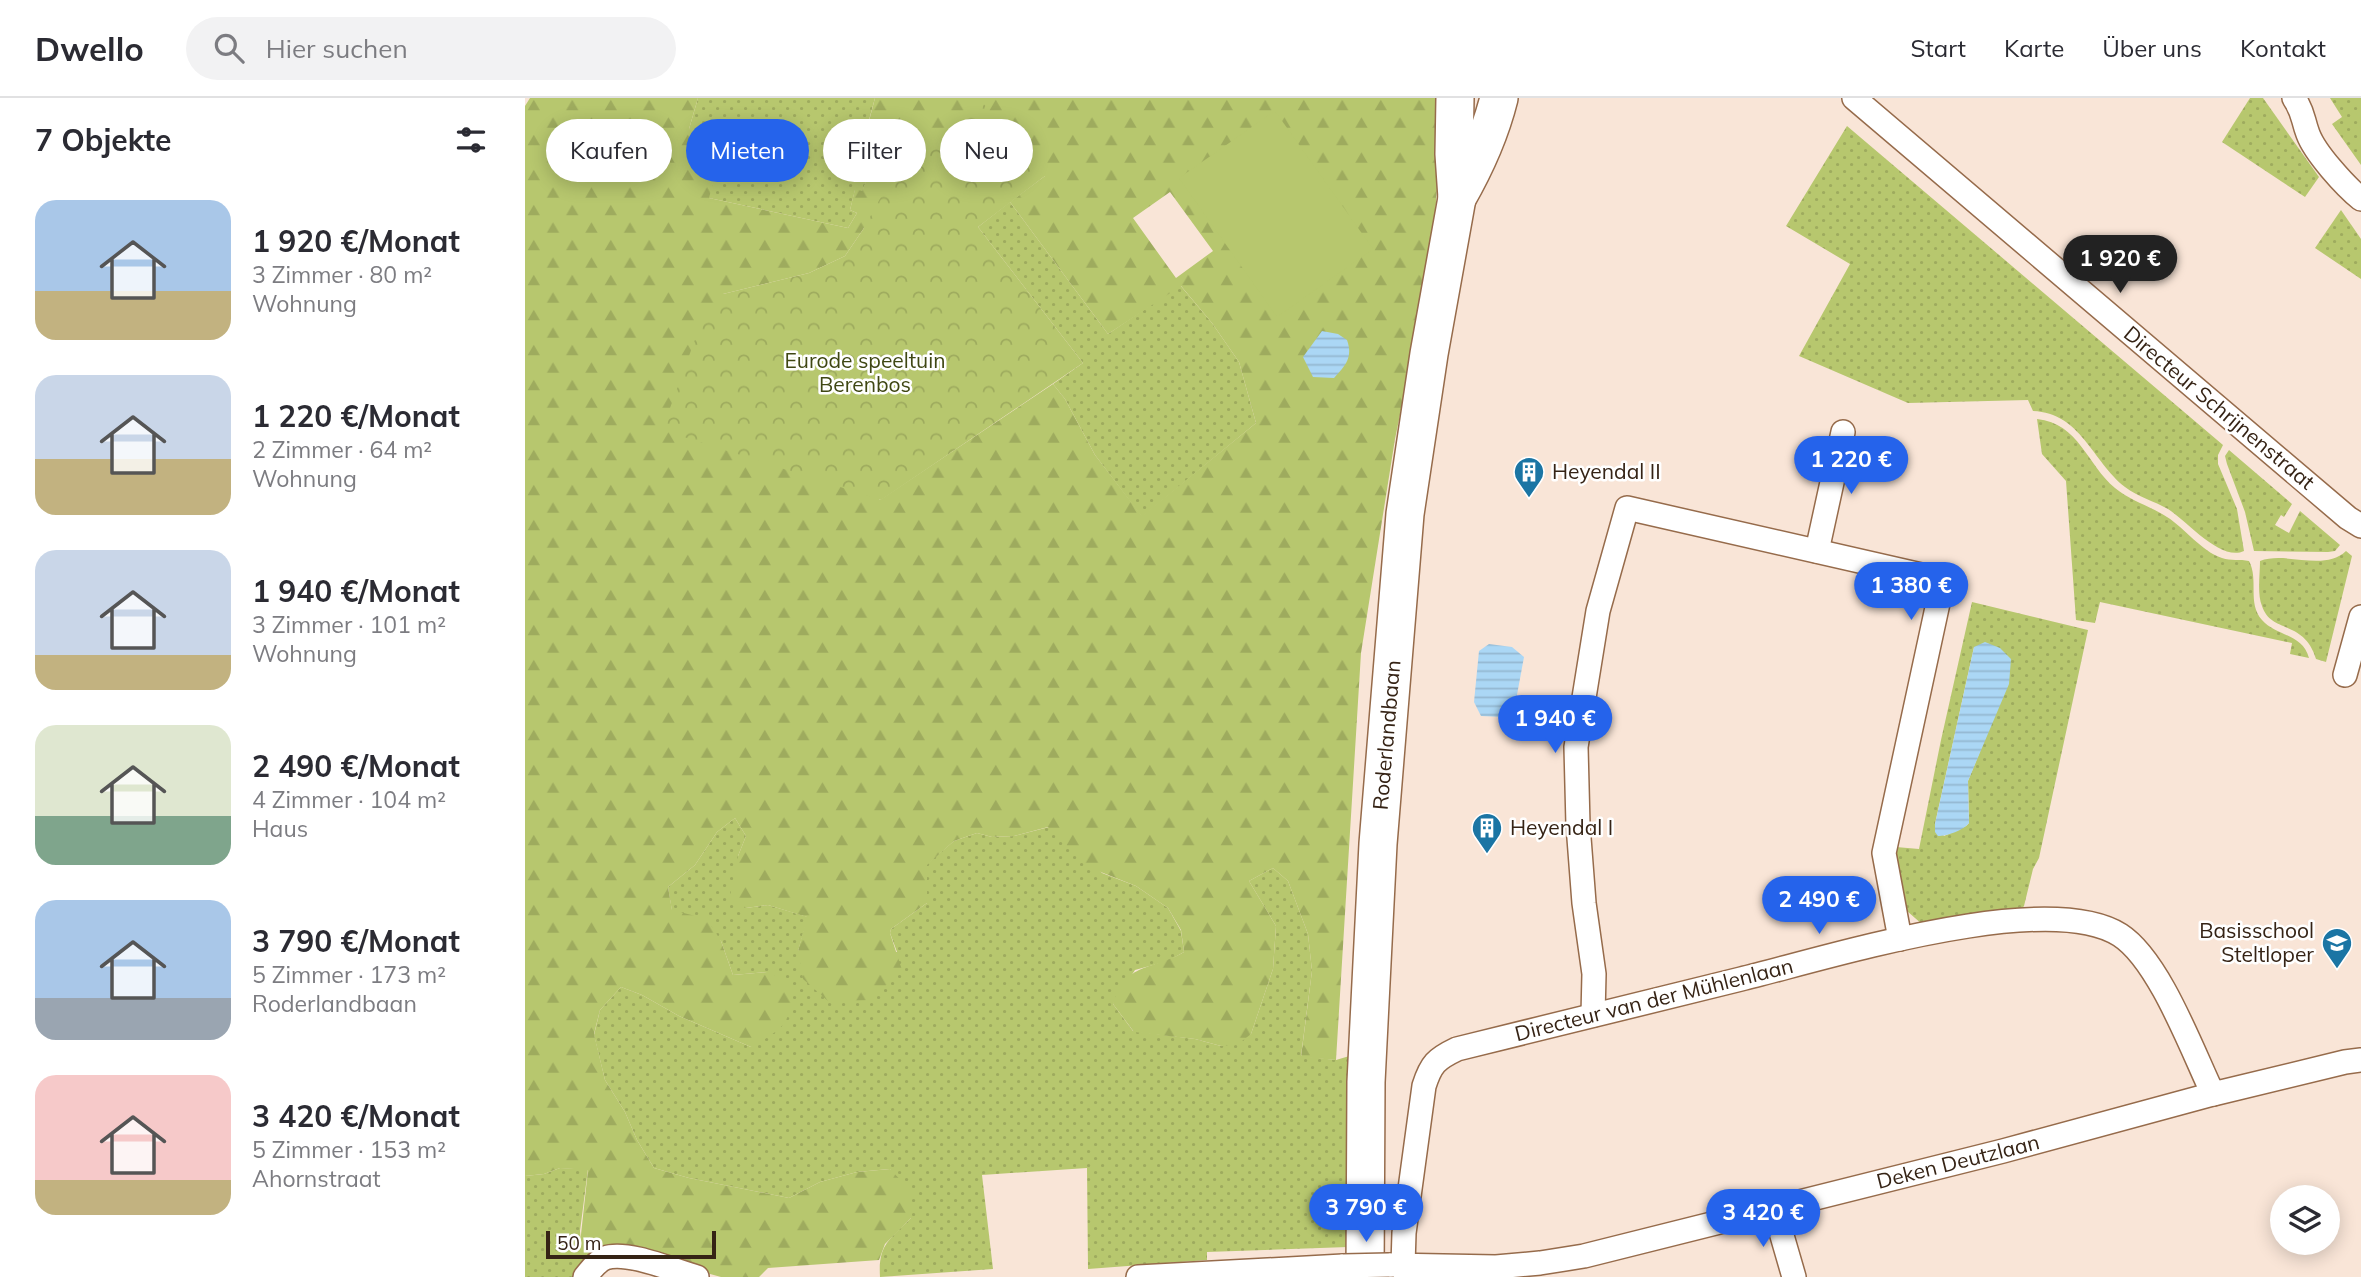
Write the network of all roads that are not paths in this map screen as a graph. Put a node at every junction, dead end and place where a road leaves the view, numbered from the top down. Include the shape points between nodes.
1 (1455, 98) edge
2 (1499, 98) edge
3 (2294, 98) edge
4 (1856, 99) edge
5 (1457, 198) junction
6 (2361, 199) edge
7 (1843, 432) dead end
8 (2361, 526) edge
9 (1817, 551) junction
10 (2361, 617) edge
11 (2345, 675) dead end
12 (1900, 939) junction
13 (1593, 1015) junction
14 (2361, 1060) edge
15 (2213, 1094) junction
16 (1774, 1208) junction
17 (1367, 1271) edge
18 (1497, 1272) edge
19 (585, 1277) edge
20 (697, 1277) edge
21 (1138, 1277) edge
22 (1794, 1277) edge

1 - 5 main road, Roderlandbaan
2 - 5 main road, Roderlandbaan via 1484,146
3 - 6 street via 2304,114 2308,136 2342,184
4 - 8 street, Directeur Schrijnenstraat
5 - 17 main road, Roderlandbaan via 1404,528 1378,844 1366,1082
7 - 9 street
9 - 12 street via 1944,580 1884,853
9 - 13 street via 1627,508 1598,611 1576,747 1584,903 1594,974
10 - 11 street
12 - 13 street, Directeur van der Mühlenlaan
12 - 15 street, Directeur van der Mühlenlaan via 2034,919 2088,924 2120,935 2141,954 2163,990
13 - 17 street, Directeur van der Mühlenlaan via 1457,1049 1430,1067 1404,1233
14 - 15 street
15 - 16 street, Deken Deutzlaan
16 - 18 street, Deken Deutzlaan via 1584,1256
16 - 22 street
17 - 18 street, Deken Deutzlaan
17 - 21 street, Deken Deutzlaan
19 - 20 street via 599,1261 613,1256

